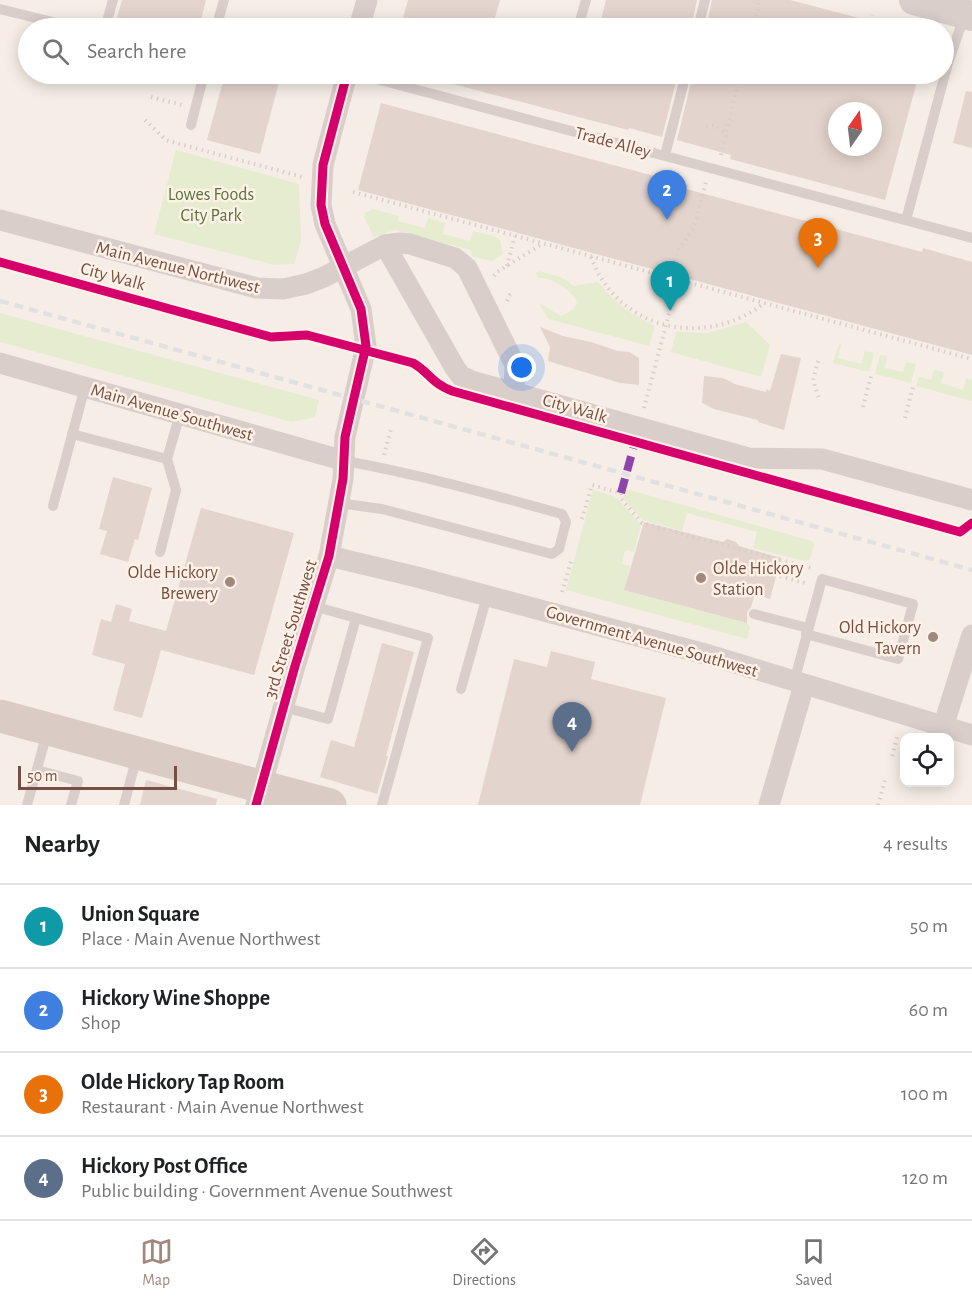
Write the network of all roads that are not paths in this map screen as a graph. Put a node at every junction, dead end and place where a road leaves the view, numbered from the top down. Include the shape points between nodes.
1 (113, 0) edge
2 (224, 0) edge
3 (367, 0) edge
4 (586, 0) edge
5 (705, 0) edge
6 (914, 0) edge
7 (0, 9) edge
8 (968, 15) edge
9 (36, 18) edge
10 (108, 18) edge
11 (219, 18) edge
12 (362, 18) edge
13 (581, 18) edge
14 (700, 18) edge
15 (954, 47) edge
16 (201, 84) edge
17 (344, 84) edge
18 (395, 84) edge
19 (683, 84) edge
20 (942, 84) edge
21 (190, 125) dead end
22 (665, 156) junction
23 (0, 220) edge
24 (906, 220) junction
25 (972, 238) edge
26 (385, 245) junction
27 (342, 267) junction
28 (0, 363) edge
29 (85, 387) junction
30 (514, 392) junction
31 (180, 414) junction
32 (72, 434) junction
33 (168, 459) junction
34 (345, 461) junction
35 (972, 500) edge
36 (339, 503) junction
37 (53, 506) dead end
38 (160, 552) dead end
39 (329, 556) junction
40 (487, 596) junction
41 (313, 606) junction
42 (754, 614) dead end
43 (356, 618) junction
44 (807, 631) junction
45 (972, 635) edge
46 (799, 683) junction
47 (461, 689) dead end
48 (283, 707) junction
49 (0, 716) edge
50 (943, 727) junction
51 (48, 729) junction
52 (972, 735) edge
53 (138, 754) junction
54 (37, 770) junction
55 (259, 796) edge
56 (27, 805) edge
57 (71, 805) edge
58 (124, 805) edge
59 (330, 805) edge
60 (382, 805) edge
61 (769, 805) edge

1 - 10 lane
2 - 11 lane
3 - 12 street
4 - 13 lane
5 - 14 lane
6 - 8 street
7 - 9 lane
8 - 15 lane
16 - 21 lane
17 - 27 street, 3rd Street Southwest via 321,182 325,224
18 - 22 lane, Trade Alley
19 - 22 lane
20 - 24 lane
22 - 24 lane, Trade Alley
23 - 27 street, Main Avenue Northwest via 257,288 283,290
24 - 25 lane, Trade Alley
26 - 27 street, Main Avenue Northwest
26 - 30 street via 461,376
26 - 30 street, Main Avenue Northwest via 410,244 455,258 467,268 515,365
27 - 34 street, 3rd Street Southwest via 361,309 366,346 345,437
28 - 29 street, Main Avenue Southwest
29 - 31 street, Main Avenue Southwest
29 - 32 lane
30 - 35 street via 749,458 822,459
31 - 33 lane
31 - 34 street, Main Avenue Southwest
32 - 33 lane
32 - 37 lane
33 - 38 lane via 176,490
34 - 36 street, 3rd Street Southwest
34 - 36 lane via 392,469 562,514 566,522 559,549 552,554 382,509
36 - 39 street, 3rd Street Southwest
39 - 40 street, Government Avenue Southwest
39 - 41 street, 3rd Street Southwest
40 - 46 street, Government Avenue Southwest
40 - 47 lane
41 - 43 lane
41 - 48 street, 3rd Street Southwest
42 - 44 lane
43 - 48 lane via 328,719
43 - 60 lane via 428,638
44 - 44 lane via 898,659 913,604 820,583
44 - 46 lane
45 - 50 street
46 - 50 street, Government Avenue Southwest
46 - 61 street
48 - 55 street, 3rd Street Southwest
49 - 51 main road
50 - 52 street, Government Avenue Southwest
51 - 53 main road
51 - 54 lane
53 - 55 main road
53 - 58 lane
54 - 56 lane
54 - 57 lane via 78,781
55 - 59 main road

